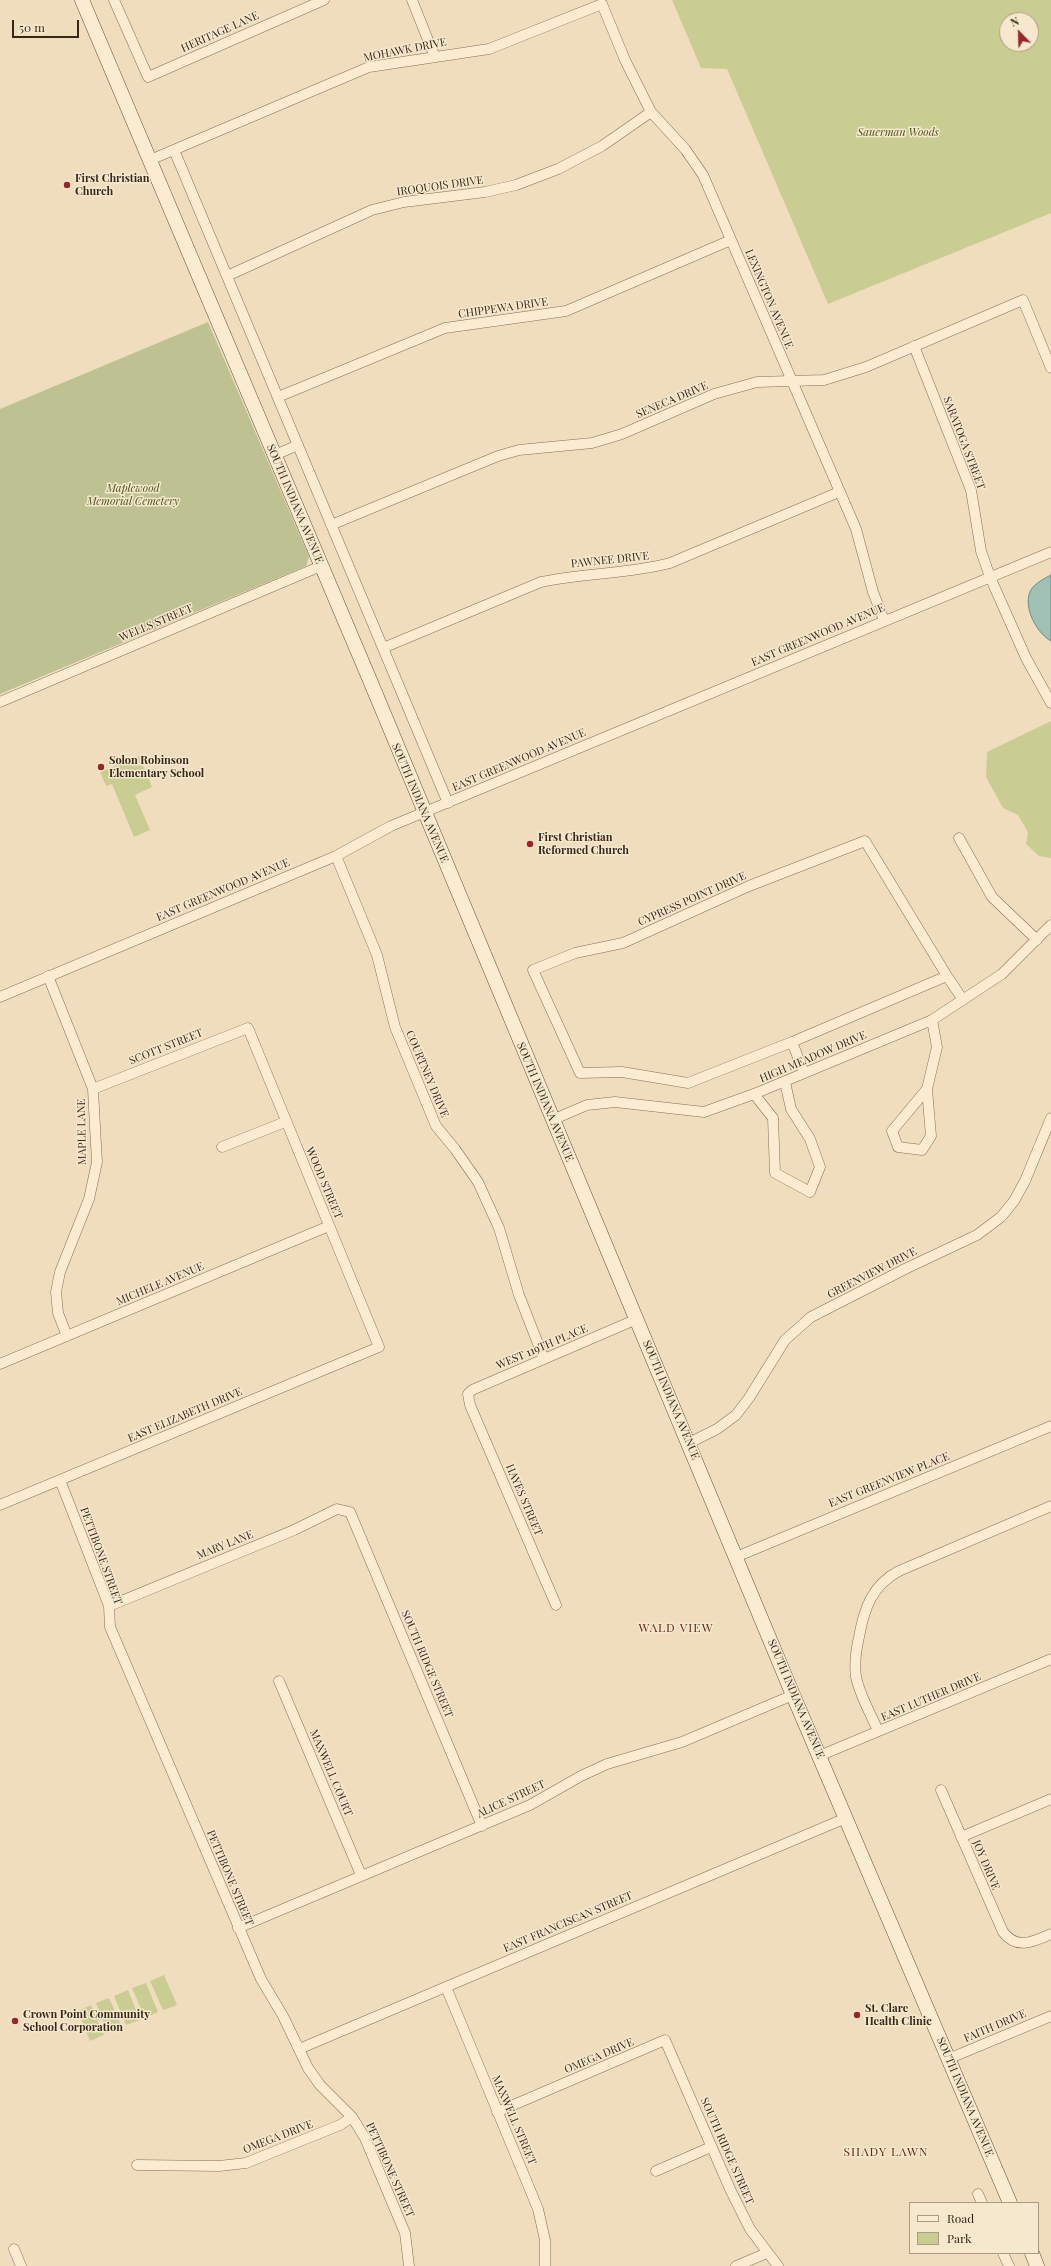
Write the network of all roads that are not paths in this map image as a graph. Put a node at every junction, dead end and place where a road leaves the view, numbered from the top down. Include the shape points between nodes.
1 (82, 0) edge
2 (114, 0) edge
3 (324, 0) edge
4 (412, 0) edge
5 (602, 4) joint
6 (434, 55) junction
7 (651, 112) junction
8 (174, 150) junction
9 (150, 160) junction
10 (731, 240) junction
11 (227, 276) junction
12 (914, 346) junction
13 (1051, 368) edge
14 (790, 380) junction
15 (278, 397) junction
16 (298, 445) junction
17 (275, 455) junction
18 (839, 492) junction
19 (332, 525) junction
20 (1051, 552) edge
21 (321, 566) junction
22 (990, 577) junction
23 (884, 620) junction
24 (383, 648) junction
25 (0, 702) edge
26 (1051, 703) edge
27 (448, 803) junction
28 (425, 813) junction
29 (959, 838) dead end
30 (336, 856) junction
31 (1051, 925) edge
32 (1037, 940) junction
33 (48, 976) junction
34 (947, 976) junction
35 (0, 998) edge
36 (963, 1000) junction
37 (932, 1020) junction
38 (248, 1028) joint
39 (792, 1042) junction
40 (804, 1073) junction
41 (785, 1082) junction
42 (93, 1089) junction
43 (927, 1090) junction
44 (754, 1094) junction
45 (1051, 1118) edge
46 (552, 1120) junction
47 (285, 1122) junction
48 (222, 1147) dead end
49 (329, 1226) junction
50 (637, 1319) junction
51 (67, 1336) junction
52 (379, 1347) joint
53 (544, 1359) junction
54 (0, 1364) edge
55 (470, 1405) joint
56 (1051, 1426) edge
57 (689, 1443) junction
58 (60, 1480) junction
59 (0, 1505) edge
60 (1051, 1506) edge
61 (350, 1512) joint
62 (736, 1556) junction
63 (556, 1605) dead end
64 (109, 1606) junction
65 (1051, 1659) edge
66 (279, 1681) dead end
67 (794, 1695) junction
68 (878, 1732) junction
69 (819, 1756) junction
70 (941, 1790) dead end
71 (1051, 1799) edge
72 (846, 1818) junction
73 (482, 1826) junction
74 (961, 1837) junction
75 (361, 1875) junction
76 (238, 1928) junction
77 (1051, 1934) edge
78 (446, 1987) junction
79 (1051, 2016) edge
80 (665, 2040) joint
81 (299, 2049) junction
82 (948, 2059) junction
83 (497, 2112) junction
84 (352, 2117) junction
85 (711, 2147) junction
86 (137, 2166) dead end
87 (656, 2171) dead end
88 (1010, 2202) edge
89 (14, 2249) dead end
90 (767, 2253) junction
91 (1004, 2254) edge
92 (1032, 2254) edge
93 (21, 2266) edge
94 (410, 2266) edge
95 (545, 2266) edge
96 (736, 2266) edge
97 (778, 2266) edge
98 (1009, 2266) edge
99 (1037, 2266) edge

1 - 9 main road, SOUTH INDIANA AVENUE
2 - 3 street, HERITAGE LANE via 148,77
4 - 6 street
5 - 6 street, MOHAWK DRIVE via 489,49
5 - 7 street, LEXINGTON AVENUE via 625,60
6 - 8 street, MOHAWK DRIVE via 369,66
7 - 10 street, LEXINGTON AVENUE via 685,149 703,175
7 - 11 street, IROQUOIS DRIVE via 602,146 544,175 486,192 404,202 372,210
8 - 9 street, MOHAWK DRIVE
8 - 11 street
9 - 17 main road, SOUTH INDIANA AVENUE
10 - 14 street, LEXINGTON AVENUE
10 - 15 street, CHIPPEWA DRIVE via 566,311 445,328
11 - 15 street
12 - 13 street, SENECA DRIVE via 1022,300
12 - 14 street, SENECA DRIVE via 866,367 824,380
12 - 22 street, SARATOGA STREET via 971,490 981,551
14 - 18 street, LEXINGTON AVENUE
14 - 19 street, SENECA DRIVE via 757,382 714,394 622,434 592,443 519,450 498,456
15 - 16 street
16 - 17 street
16 - 19 street
17 - 21 main road, SOUTH INDIANA AVENUE
18 - 23 street, LEXINGTON AVENUE via 856,529
18 - 24 street, PAWNEE DRIVE via 670,563 650,568 541,582
19 - 24 street
20 - 22 street, EAST GREENWOOD AVENUE
21 - 25 street, WELLS STREET
21 - 28 main road, SOUTH INDIANA AVENUE
22 - 23 street, EAST GREENWOOD AVENUE
22 - 26 street, SARATOGA STREET via 1026,658
23 - 27 street, EAST GREENWOOD AVENUE
24 - 27 street
27 - 28 street, EAST GREENWOOD AVENUE
28 - 30 street, EAST GREENWOOD AVENUE via 391,826
28 - 46 main road, SOUTH INDIANA AVENUE
29 - 32 street via 992,897
30 - 33 street, EAST GREENWOOD AVENUE
30 - 53 street, COURTNEY DRIVE via 377,955 394,1027 436,1126 478,1182 499,1228 519,1295
31 - 32 street, HIGH MEADOW DRIVE
32 - 36 street, HIGH MEADOW DRIVE via 1002,974
33 - 35 street, EAST GREENWOOD AVENUE
33 - 42 street, MAPLE LANE
34 - 36 street
34 - 39 street, CYPRESS POINT DRIVE
34 - 39 street, CYPRESS POINT DRIVE via 865,841 749,886 622,943 575,953 533,970 580,1073 622,1072 688,1083
36 - 37 street, HIGH MEADOW DRIVE
37 - 40 street, HIGH MEADOW DRIVE
37 - 43 street via 937,1047
38 - 42 street, SCOTT STREET
38 - 47 street, WOOD STREET
39 - 40 street
40 - 41 street, HIGH MEADOW DRIVE
41 - 44 street, HIGH MEADOW DRIVE
41 - 44 street via 791,1109 810,1139 820,1167 810,1192 775,1173 773,1118
42 - 51 street, MAPLE LANE via 97,1162 88,1199 60,1272 56,1292 58,1313
43 - 43 street via 932,1136 922,1150 898,1147 892,1131
44 - 46 street, HIGH MEADOW DRIVE via 704,1112 615,1102 587,1105
45 - 57 street, GREENVIEW DRIVE via 1025,1181 1001,1217 977,1235 811,1317 785,1340 736,1415 717,1429
46 - 50 main road, SOUTH INDIANA AVENUE
47 - 48 street
47 - 49 street, WOOD STREET
49 - 51 street, MICHELE AVENUE
49 - 52 street, WOOD STREET
50 - 53 street, WEST 119TH PLACE
50 - 57 main road, SOUTH INDIANA AVENUE
51 - 54 street, MICHELE AVENUE
52 - 58 street, EAST ELIZABETH DRIVE
53 - 55 street, WEST 119TH PLACE via 472,1390 468,1394
55 - 63 street, HAYES STREET
56 - 62 street, EAST GREENVIEW PLACE
57 - 62 main road, SOUTH INDIANA AVENUE
58 - 59 street, EAST ELIZABETH DRIVE
58 - 64 street, PETTIBONE STREET
60 - 68 street via 899,1571 875,1590 863,1618 855,1666 859,1686
61 - 64 street, MARY LANE via 337,1509 294,1530
61 - 73 street, SOUTH RIDGE STREET
62 - 67 main road, SOUTH INDIANA AVENUE
64 - 76 street, PETTIBONE STREET via 110,1627
65 - 68 street, EAST LUTHER DRIVE
66 - 75 street, MAXWELL COURT
67 - 69 main road, SOUTH INDIANA AVENUE
67 - 73 street, ALICE STREET via 675,1745 600,1767 540,1800
68 - 69 street, EAST LUTHER DRIVE
69 - 72 main road, SOUTH INDIANA AVENUE
70 - 74 street, JOY DRIVE
71 - 74 street
72 - 78 street, EAST FRANCISCAN STREET
72 - 82 main road, SOUTH INDIANA AVENUE
73 - 75 street, ALICE STREET
74 - 77 street, JOY DRIVE via 1005,1935 1015,1943 1027,1943
75 - 76 street, ALICE STREET
76 - 81 street, PETTIBONE STREET
78 - 81 street, EAST FRANCISCAN STREET
78 - 83 street, MAXWELL STREET
79 - 82 street, FAITH DRIVE
80 - 83 street, OMEGA DRIVE
80 - 85 street, SOUTH RIDGE STREET
81 - 84 street, PETTIBONE STREET via 313,2077
82 - 88 main road, SOUTH INDIANA AVENUE
83 - 95 street, MAXWELL STREET via 538,2209 545,2240
84 - 86 street, OMEGA DRIVE via 340,2125 246,2163 219,2166
84 - 94 street, PETTIBONE STREET via 365,2138 401,2221 408,2244
85 - 87 street
85 - 90 street, SOUTH RIDGE STREET via 750,2229
89 - 93 street
90 - 96 street
90 - 97 street, SOUTH RIDGE STREET
91 - 98 street
92 - 99 main road

